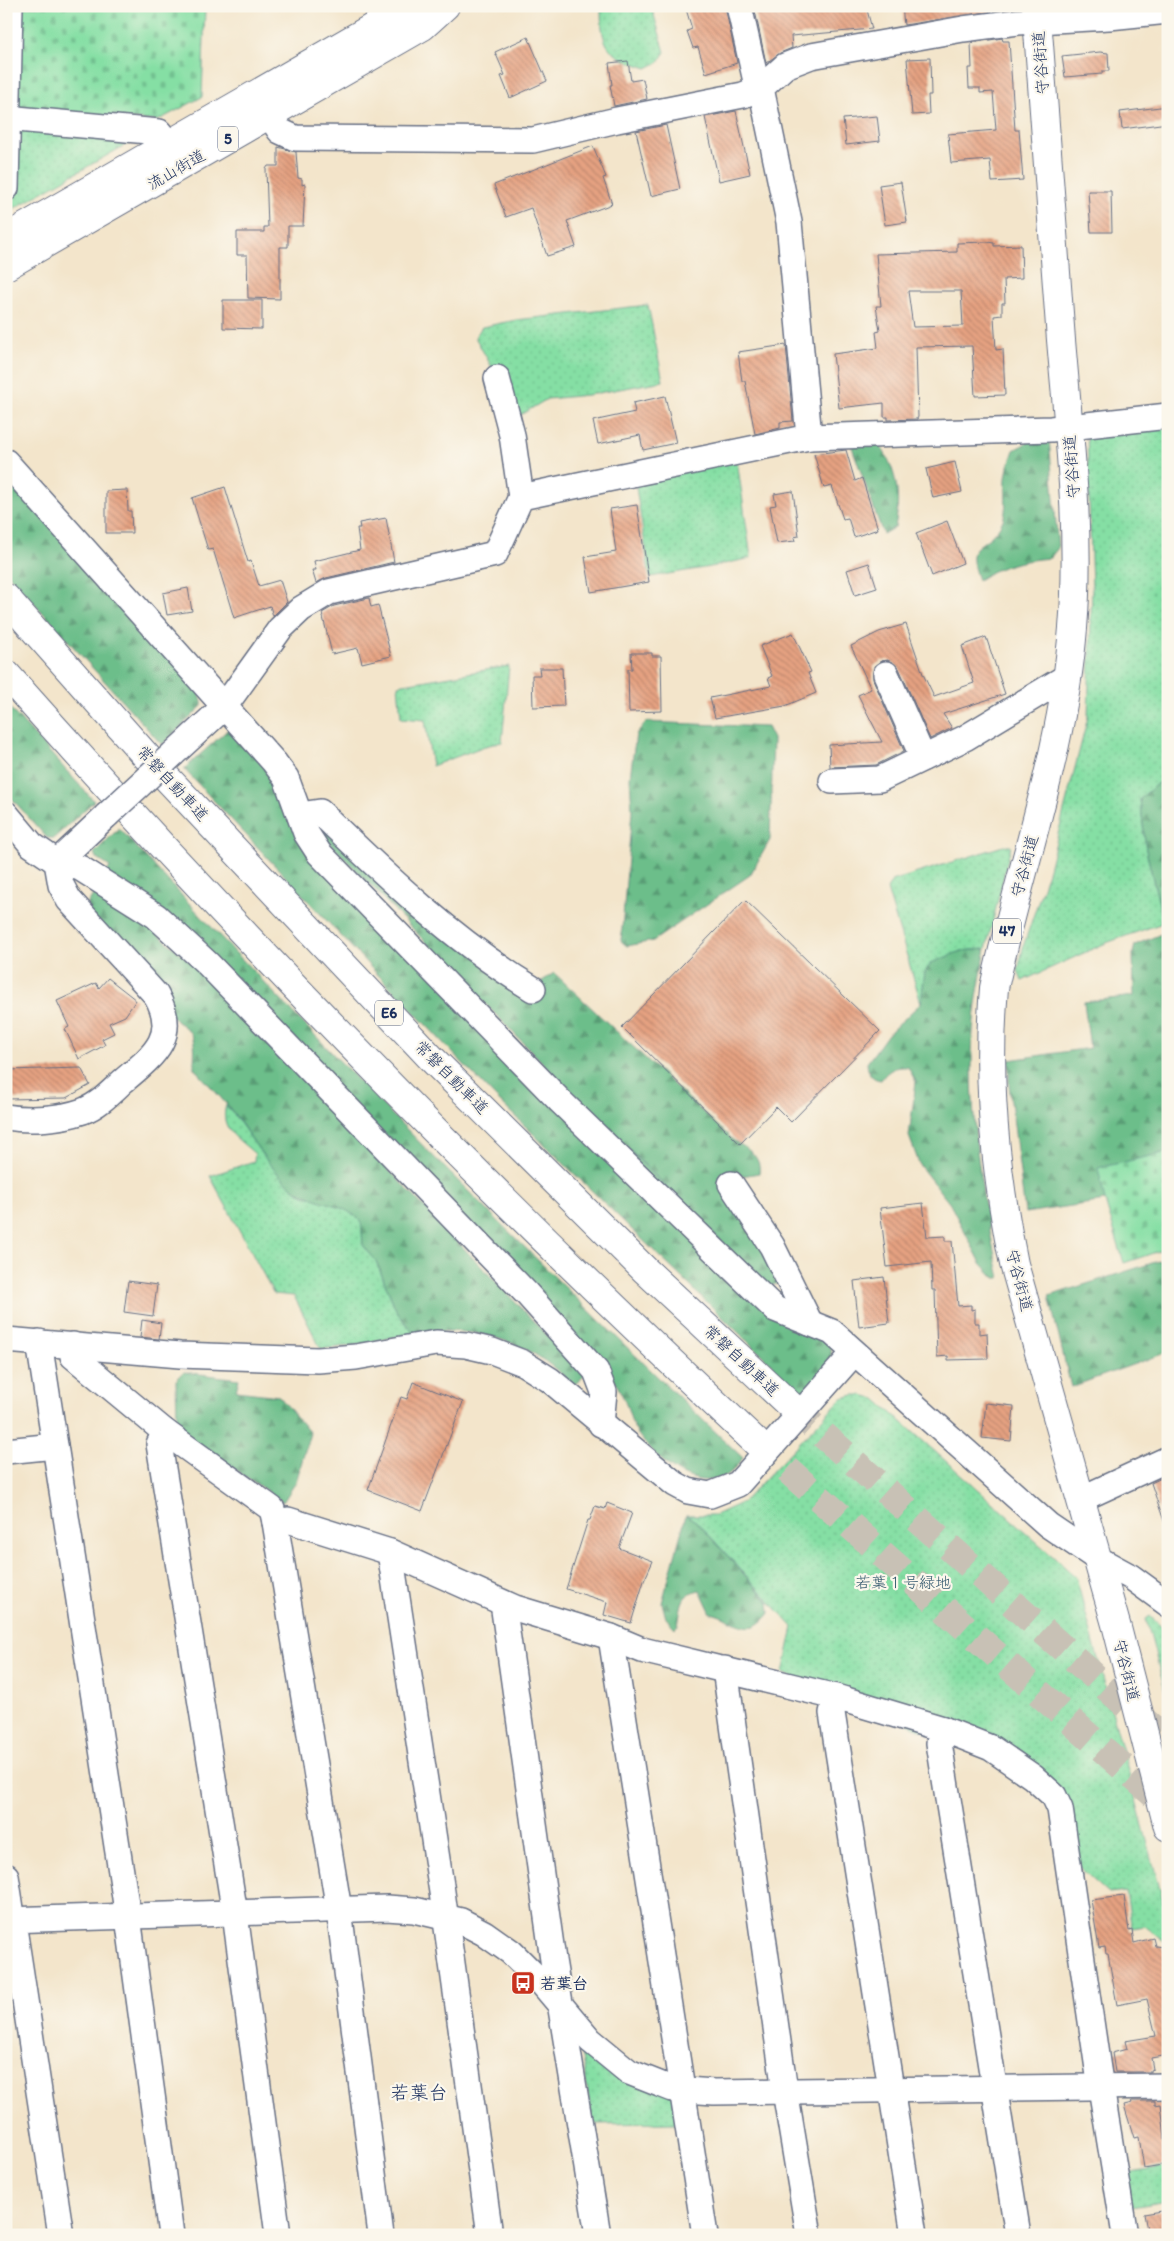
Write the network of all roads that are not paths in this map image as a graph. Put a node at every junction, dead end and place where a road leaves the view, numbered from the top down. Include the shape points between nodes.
1 (10, 6) edge
2 (410, 6) edge
3 (445, 6) edge
4 (739, 6) edge
5 (1168, 11) edge
6 (1037, 13) edge
7 (761, 88) junction
8 (262, 105) junction
9 (7, 119) edge
10 (177, 154) junction
11 (6, 188) edge
12 (9, 230) edge
13 (6, 266) edge
14 (497, 378) dead end
15 (1168, 416) edge
16 (1068, 428) junction
17 (809, 437) junction
18 (6, 462) edge
19 (521, 497) junction
20 (6, 598) edge
21 (6, 674) edge
22 (886, 674) dead end
23 (1068, 676) junction
24 (224, 707) junction
25 (923, 758) junction
26 (832, 782) dead end
27 (6, 814) edge
28 (300, 815) junction
29 (57, 862) junction
30 (533, 989) dead end
31 (6, 1118) edge
32 (731, 1184) dead end
33 (810, 1323) junction
34 (6, 1340) edge
35 (39, 1342) junction
36 (73, 1345) junction
37 (854, 1353) junction
38 (792, 1407) tunnel mouth
39 (601, 1424) junction
40 (166, 1432) junction
41 (756, 1442) tunnel mouth
42 (55, 1446) junction
43 (6, 1451) edge
44 (1168, 1459) edge
45 (1081, 1499) junction
46 (276, 1522) junction
47 (390, 1552) junction
48 (1098, 1559) junction
49 (503, 1603) junction
50 (1168, 1604) edge
51 (611, 1637) junction
52 (726, 1669) junction
53 (836, 1697) junction
54 (943, 1729) junction
55 (1168, 1827) edge
56 (6, 1876) edge
57 (339, 1910) junction
58 (235, 1914) junction
59 (128, 1917) junction
60 (446, 1917) junction
61 (10, 1920) edge
62 (562, 2009) junction
63 (1168, 2086) edge
64 (1100, 2088) junction
65 (683, 2089) junction
66 (890, 2089) junction
67 (994, 2090) junction
68 (785, 2091) junction
69 (61, 2235) edge
70 (171, 2235) edge
71 (278, 2235) edge
72 (381, 2235) edge
73 (490, 2235) edge
74 (598, 2235) edge
75 (705, 2235) edge
76 (809, 2235) edge
77 (914, 2235) edge
78 (1018, 2235) edge
79 (1125, 2235) edge

1 - 9 street
2 - 8 main road, 流山街道 / 5
3 - 8 main road, 流山街道 / 5 via 423,26
4 - 7 street via 755,77
5 - 6 street via 1109,17
6 - 7 street via 811,56 786,66
6 - 16 main road, 守谷街道 / 47
7 - 8 street via 743,95 533,140 295,138 280,131
7 - 17 street via 790,222
8 - 10 main road, 流山街道 / 5
9 - 10 street via 159,132
9 - 11 street
10 - 12 main road, 流山街道 / 5
10 - 13 main road, 流山街道 / 5
14 - 19 street via 512,435
15 - 16 street
16 - 17 street
16 - 23 main road, 守谷街道 / 47 via 1076,582
17 - 19 street
18 - 24 street
19 - 24 street via 495,554 329,592 301,609 280,629
20 - 38 main road, 常磐自動車道 / E6 via 147,756 432,1059 645,1270
21 - 41 main road via 109,790 394,1092 614,1310
22 - 25 street
23 - 25 street via 965,738
23 - 45 main road, 守谷街道 / 47 via 1052,762 994,988 990,1073 1004,1216 1014,1264
24 - 28 street via 286,778
24 - 29 street, bridge
25 - 26 street via 880,780
27 - 29 street via 32,844
28 - 30 street via 320,812 434,918 494,965
28 - 33 street via 306,833 319,853 560,1101 776,1309
29 - 31 street via 69,900 156,995 163,1007 165,1031 153,1056 102,1101 82,1111 37,1119
29 - 39 street via 80,868 156,916 208,964 520,1287 596,1371 604,1392
32 - 33 street via 772,1246
33 - 37 street via 832,1332
34 - 35 street
35 - 36 street
35 - 42 street
36 - 39 street via 180,1355 318,1360 436,1343 466,1344 524,1363 550,1380
36 - 40 street via 73,1356
37 - 39 street via 738,1484 718,1492 697,1494 676,1484
37 - 48 street via 1048,1525
40 - 46 street via 272,1509
40 - 58 street via 159,1444
42 - 43 street
42 - 59 street
44 - 45 street
45 - 48 main road, 守谷街道 / 47
46 - 47 street via 288,1520
46 - 57 street
47 - 49 street
47 - 60 street
48 - 50 street via 1131,1577
48 - 55 main road, 守谷街道 / 47
49 - 51 street
49 - 62 street
51 - 52 street via 642,1650
51 - 65 street
52 - 53 street
52 - 68 street
53 - 54 street
53 - 66 street via 832,1713
54 - 64 street via 991,1748 1033,1777 1054,1796 1060,1808
54 - 67 street via 939,1743
56 - 61 street
57 - 58 street
57 - 60 street via 387,1908
57 - 72 street
58 - 59 street
58 - 71 street
59 - 61 street
59 - 70 street
60 - 62 street via 461,1920 511,1952
60 - 73 street
61 - 69 street
62 - 65 street via 590,2040 629,2072 672,2089
62 - 74 street
63 - 64 street
64 - 67 street
64 - 79 street
65 - 68 street
65 - 75 street
66 - 67 street
66 - 68 street
66 - 77 street
67 - 78 street
68 - 76 street

